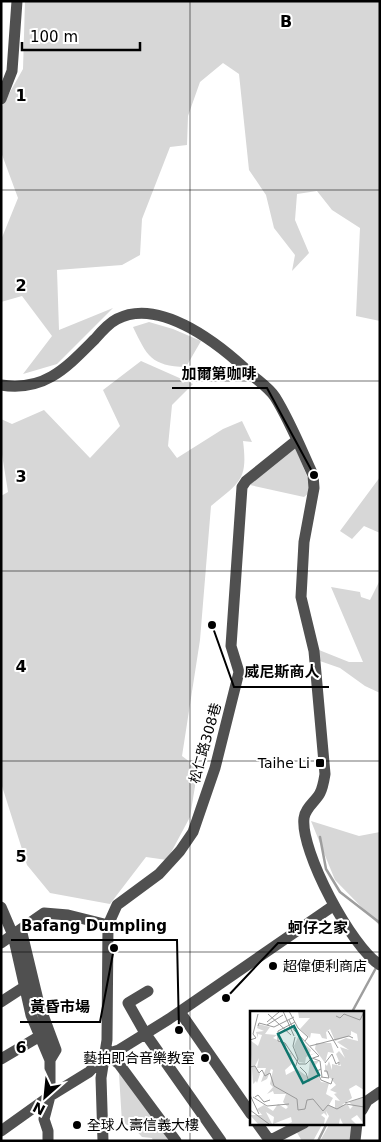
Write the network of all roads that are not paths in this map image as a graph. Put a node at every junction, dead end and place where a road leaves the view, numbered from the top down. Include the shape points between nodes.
1 (17, 1) edge
2 (1, 99) edge
3 (1, 385) edge
4 (297, 440) junction
5 (333, 906) junction
6 (1, 907) edge
7 (108, 925) junction
8 (17, 932) junction
9 (1, 943) edge
10 (377, 963) edge
11 (24, 987) junction
12 (148, 991) dead end
13 (1, 1002) edge
14 (180, 1012) junction
15 (145, 1033) junction
16 (40, 1036) junction
17 (106, 1054) junction
18 (1, 1060) edge
19 (50, 1060) junction
20 (380, 1092) edge
21 (50, 1096) junction
22 (364, 1107) edge
23 (250, 1113) edge
24 (258, 1124) edge
25 (303, 1124) edge
26 (357, 1124) edge
27 (1, 1131) edge
28 (173, 1138) edge
29 (48, 1141) edge
30 (103, 1141) edge
31 (222, 1141) edge
32 (270, 1141) edge
33 (355, 1141) edge

1 - 2 street via 12,71
3 - 4 street via 20,387 53,377 117,319 142,313 158,315 181,323 236,359 274,395
4 - 5 street via 313,475 301,597 314,652 325,774 321,792 304,818 310,852
4 - 7 street, 松仁路308巷 via 242,487 231,646 239,672 217,759 193,832 159,874 116,905
5 - 10 street via 368,957
5 - 14 street
6 - 8 street
7 - 8 street via 44,912
7 - 17 street
8 - 9 street
8 - 11 street
8 - 19 street via 56,1050
11 - 13 street
11 - 16 street
12 - 15 street via 128,1003
14 - 15 street
14 - 23 street
15 - 17 street via 119,1050
15 - 31 street
16 - 18 street
16 - 19 street
17 - 21 street via 90,1072
17 - 28 street via 119,1064
17 - 30 street via 101,1078
19 - 21 street
20 - 22 street
21 - 27 street
21 - 29 street via 44,1119
24 - 32 street
25 - 32 street
26 - 33 street

